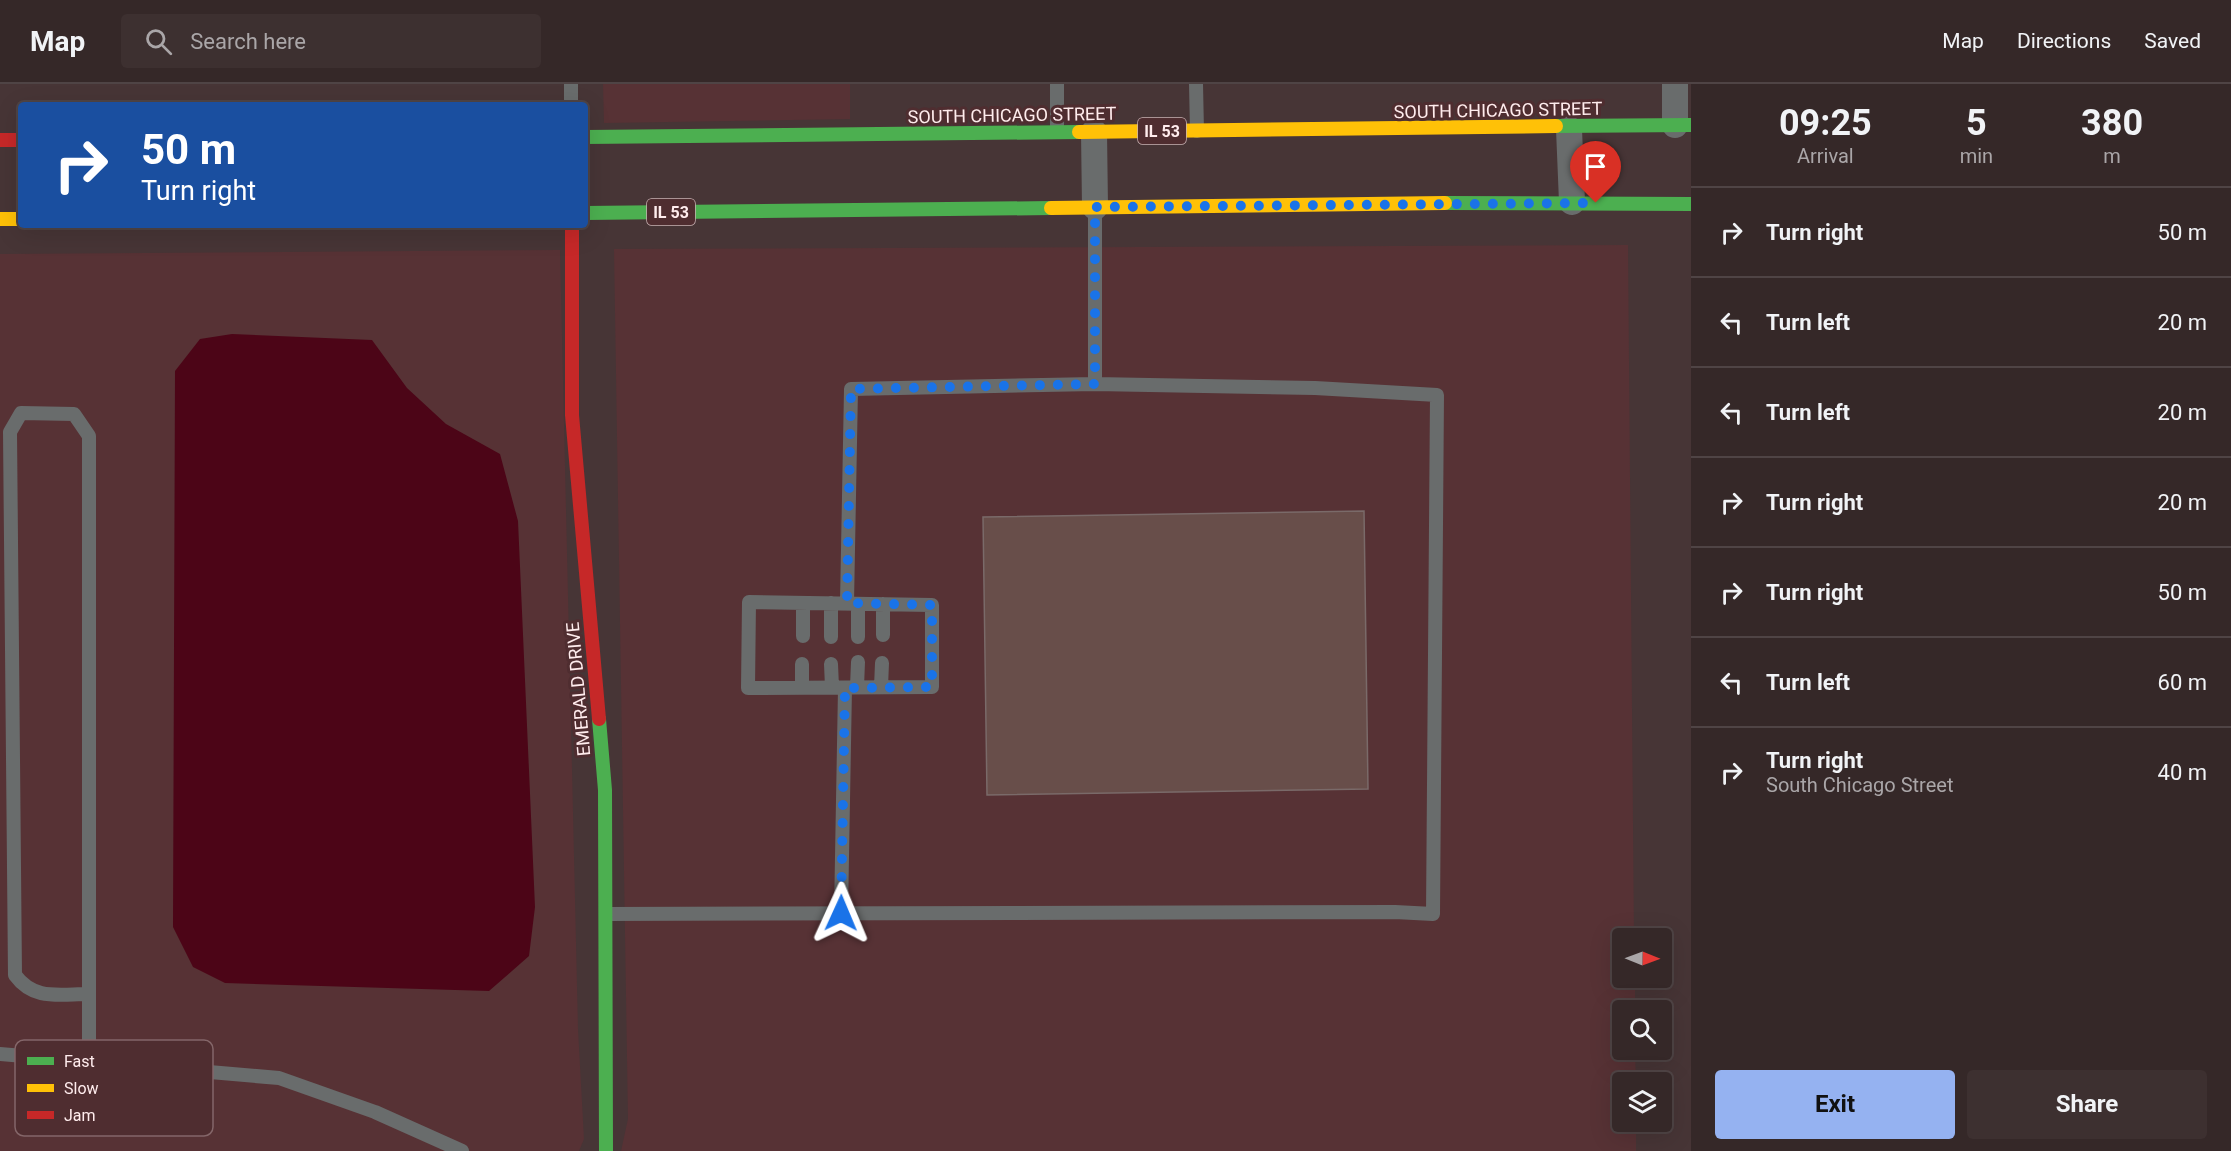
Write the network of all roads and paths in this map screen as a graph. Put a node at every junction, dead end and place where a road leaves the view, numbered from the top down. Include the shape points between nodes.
1 (571, 84) edge
2 (1057, 84) edge
3 (1196, 84) edge
4 (1675, 84) edge
5 (571, 102) edge
6 (1683, 125) edge
7 (1569, 129) junction
8 (1197, 131) junction
9 (1057, 132) junction
10 (1094, 132) junction
11 (588, 137) edge
12 (0, 140) edge
13 (18, 140) edge
14 (1572, 202) junction
15 (1691, 204) edge
16 (1095, 207) junction
17 (588, 213) edge
18 (0, 219) edge
19 (18, 219) edge
20 (572, 228) edge
21 (1095, 384) junction
22 (803, 603) junction
23 (831, 603) junction
24 (853, 603) junction
25 (883, 604) junction
26 (883, 635) dead end
27 (803, 636) dead end
28 (831, 637) dead end
29 (858, 637) dead end
30 (858, 662) dead end
31 (882, 663) dead end
32 (802, 664) dead end
33 (831, 664) dead end
34 (881, 687) junction
35 (802, 688) junction
36 (845, 688) junction
37 (841, 913) junction
38 (606, 914) junction
39 (89, 993) junction
40 (89, 1040) edge
41 (0, 1054) edge
42 (15, 1056) edge
43 (213, 1073) edge
44 (462, 1151) edge
45 (606, 1151) edge

1 - 5 lane
2 - 9 lane
3 - 8 lane
4 - 6 street
6 - 7 main road, SOUTH CHICAGO STREET / IL 53
7 - 8 main road, SOUTH CHICAGO STREET / IL 53
7 - 14 street
8 - 10 main road, SOUTH CHICAGO STREET / IL 53
9 - 10 main road, SOUTH CHICAGO STREET / IL 53
9 - 11 main road, SOUTH CHICAGO STREET / IL 53
10 - 16 street
12 - 13 main road
14 - 15 main road, IL 53
14 - 16 main road, IL 53
16 - 17 main road, IL 53
16 - 21 lane
18 - 19 main road
20 - 38 main road, EMERALD DRIVE via 572,415 605,790
21 - 24 lane via 851,389
21 - 37 lane via 1315,388 1437,395 1433,914
22 - 23 lane
22 - 27 lane
22 - 35 lane via 749,602 748,613 748,688
23 - 24 lane
23 - 28 lane
24 - 25 lane
24 - 29 lane
25 - 26 lane
25 - 34 lane via 932,605 932,687
30 - 36 lane
31 - 34 lane
32 - 35 lane
33 - 36 lane
34 - 36 lane
35 - 36 lane
36 - 37 lane
37 - 38 lane
38 - 45 main road, EMERALD DRIVE
39 - 39 lane via 89,436 74,414 21,413 10,432 15,975 23,986 37,994
39 - 40 lane
41 - 42 lane
43 - 44 lane via 279,1078 375,1113

